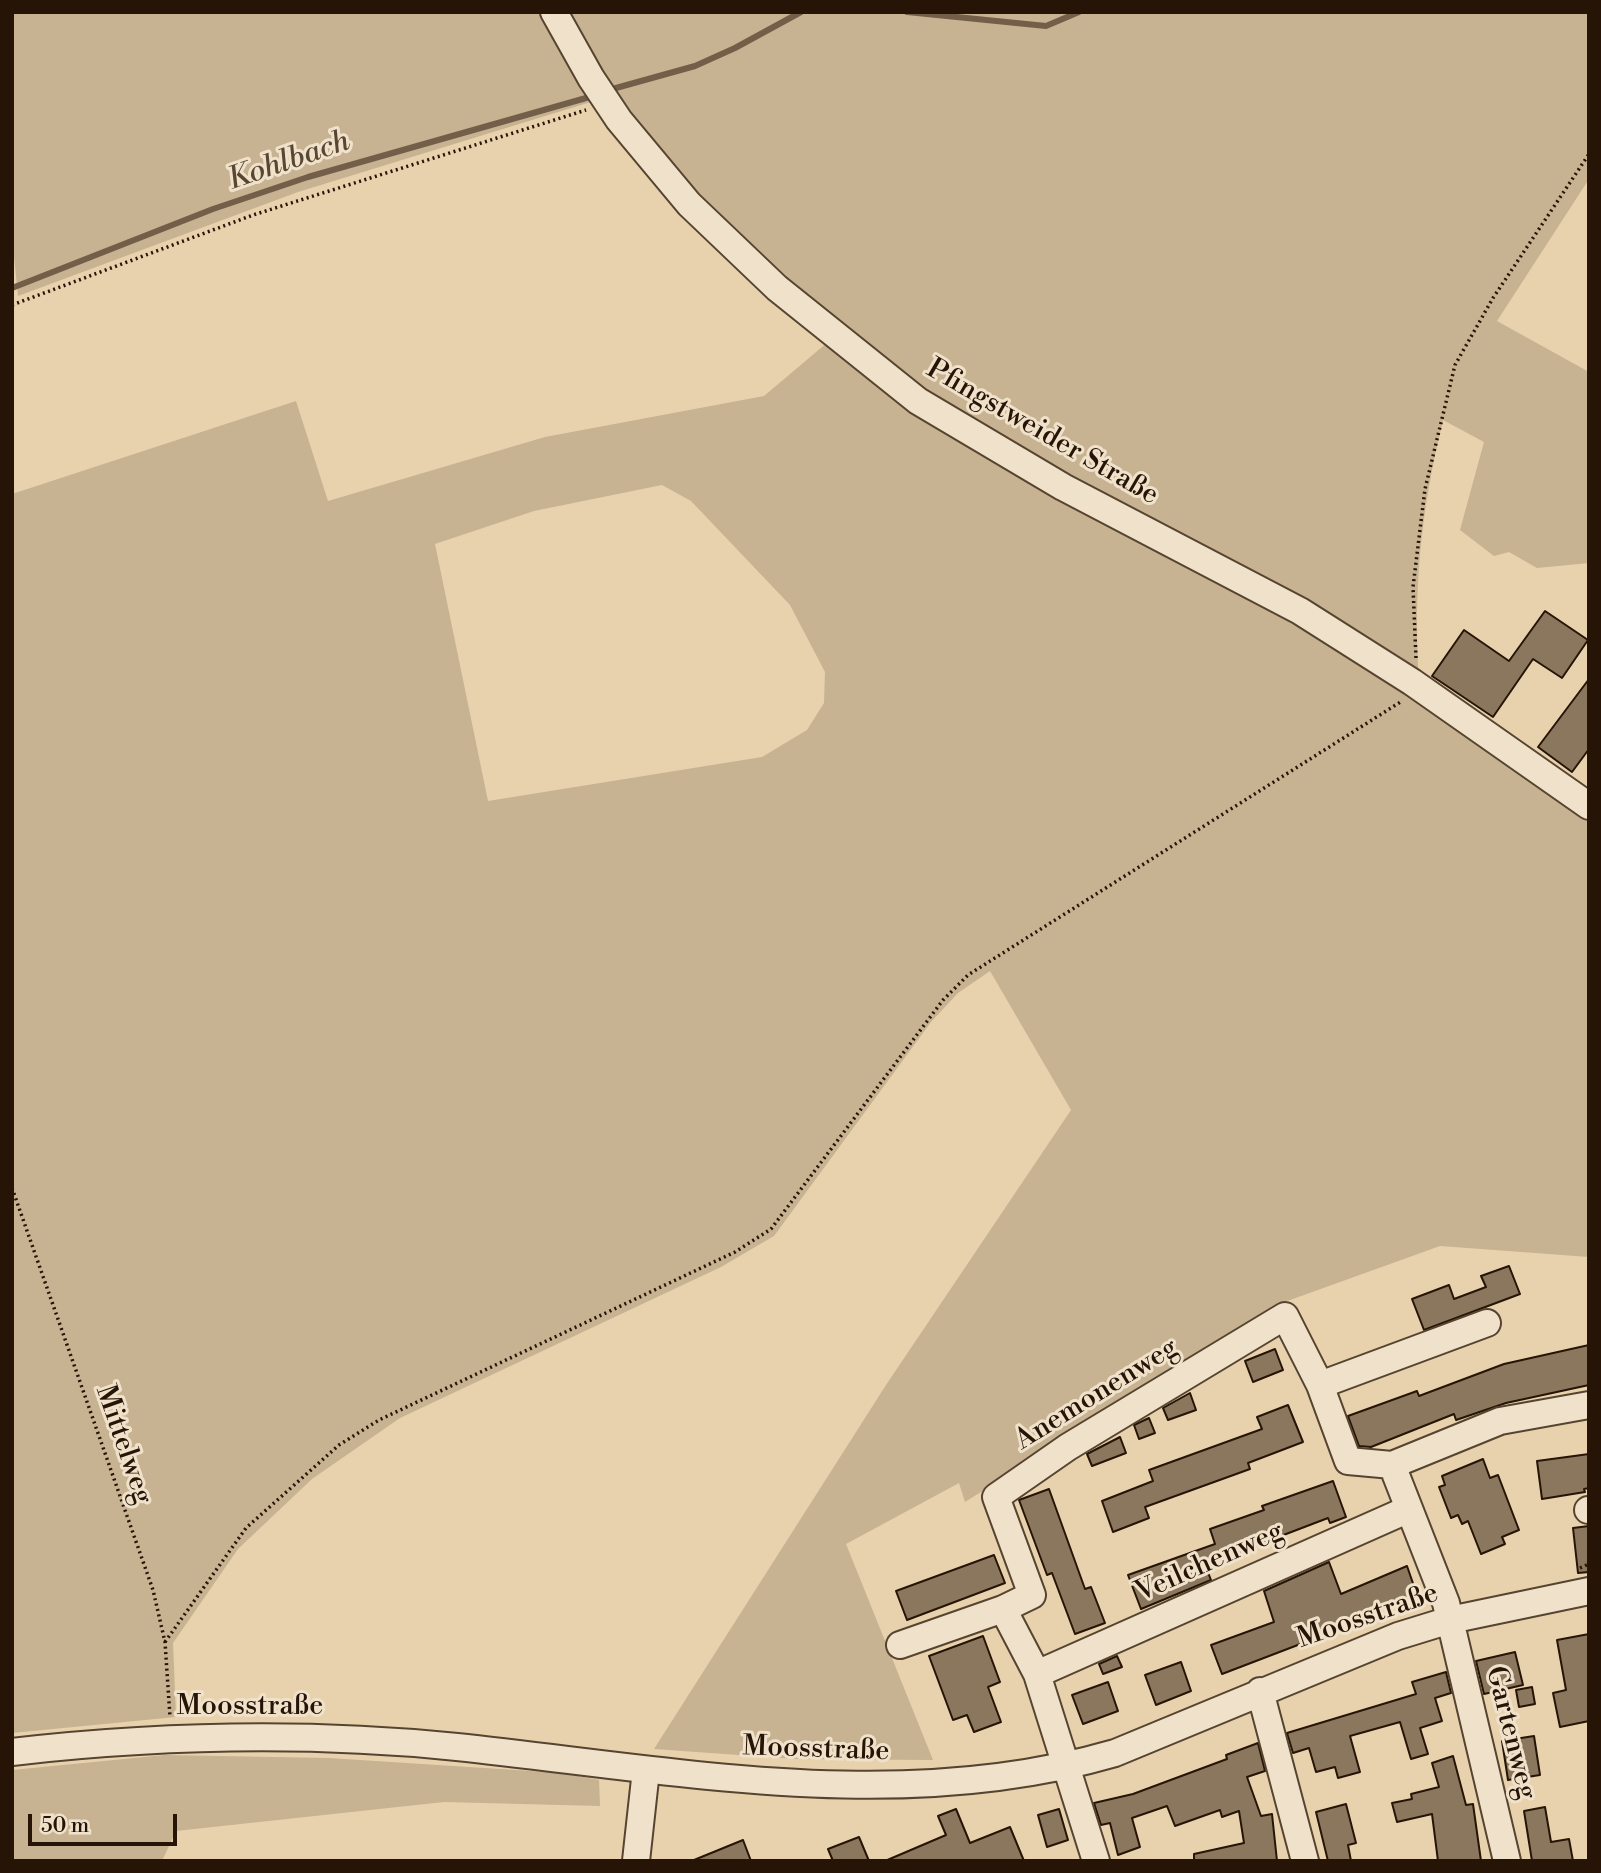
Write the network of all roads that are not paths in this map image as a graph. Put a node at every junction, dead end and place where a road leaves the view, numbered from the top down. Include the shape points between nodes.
1 (554, 12) edge
2 (1589, 806) edge
3 (1487, 1323) dead end
4 (1320, 1385) junction
5 (1589, 1405) edge
6 (1392, 1465) junction
7 (1409, 1509) junction
8 (1589, 1591) edge
9 (1003, 1609) junction
10 (1451, 1620) junction
11 (900, 1645) dead end
12 (1037, 1674) junction
13 (1260, 1691) junction
14 (12, 1752) edge
15 (1068, 1767) junction
16 (646, 1770) junction
17 (636, 1861) edge
18 (1096, 1861) edge
19 (1305, 1861) edge
20 (1507, 1861) edge

1 - 2 street, Pfingstweider Straße via 608,103 649,159 777,288 918,401 1063,487 1300,611 1417,685
3 - 4 street
4 - 6 street, Anemonenweg via 1348,1461
4 - 9 street, Anemonenweg via 1285,1316 1068,1447 996,1497 1032,1595
5 - 6 street, Anemonenweg via 1500,1421
6 - 7 street
7 - 10 street
7 - 12 street, Veilchenweg
8 - 10 street, Moosstraße
9 - 11 street, Anemonenweg
9 - 12 street
10 - 13 street, Moosstraße
10 - 20 street, Gartenweg
12 - 15 street
13 - 15 street, Moosstraße via 1151,1739
13 - 19 street
14 - 16 street, Moosstraße via 159,1738 266,1737 443,1746
15 - 16 street, Moosstraße via 893,1785 752,1781
15 - 18 street
16 - 17 street

